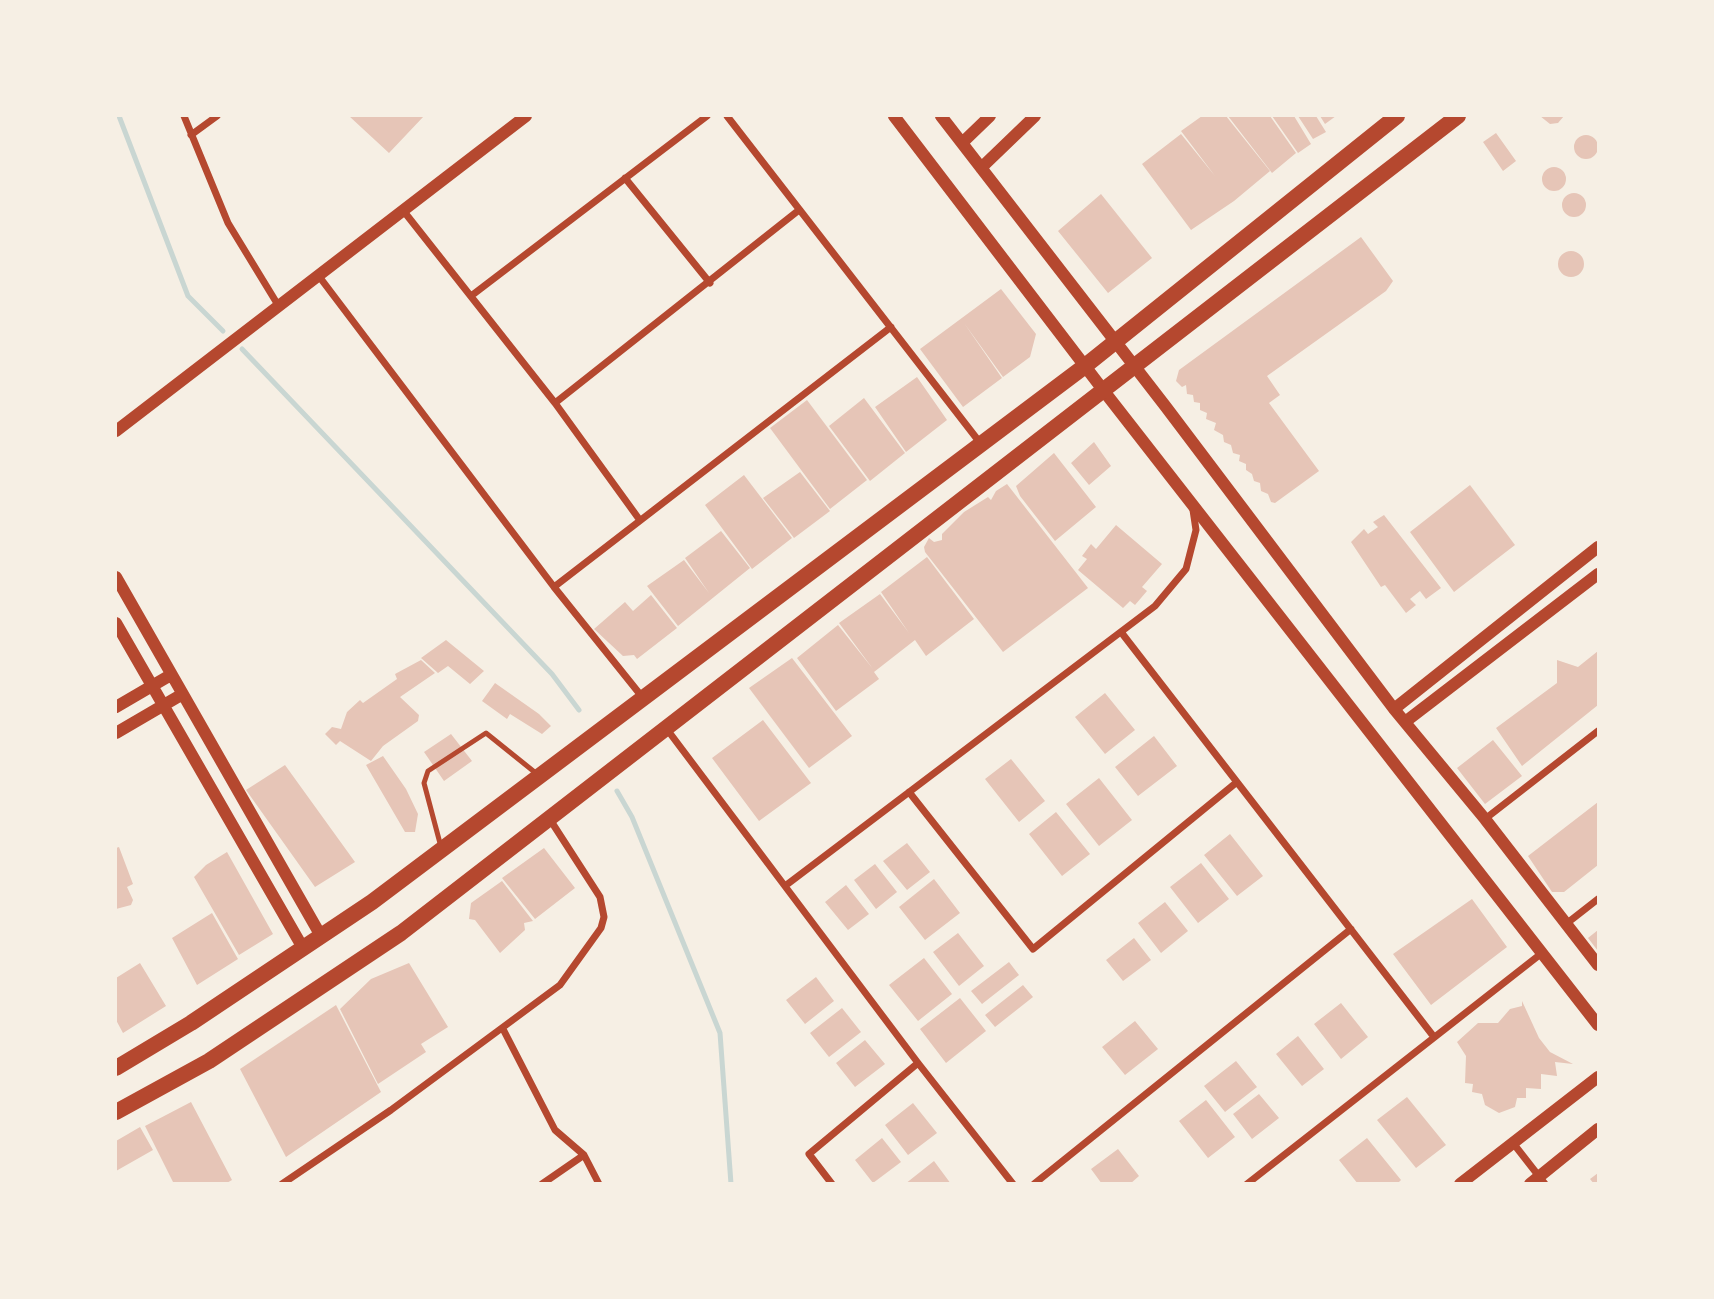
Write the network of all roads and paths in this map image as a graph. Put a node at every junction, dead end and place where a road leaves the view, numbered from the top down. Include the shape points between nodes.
1 (184, 116) edge
2 (217, 116) edge
3 (526, 116) edge
4 (708, 116) edge
5 (727, 116) edge
6 (894, 116) edge
7 (941, 116) edge
8 (990, 116) edge
9 (1035, 116) edge
10 (1397, 116) edge
11 (1458, 116) edge
12 (191, 135) junction
13 (962, 143) junction
14 (981, 168) junction
15 (625, 178) junction
16 (401, 209) junction
17 (799, 210) junction
18 (317, 275) junction
19 (710, 283) junction
20 (471, 296) junction
21 (278, 304) junction
22 (891, 327) junction
23 (1115, 341) junction
24 (1085, 366) junction
25 (1138, 370) junction
26 (1105, 392) junction
27 (555, 403) junction
28 (116, 430) edge
29 (981, 444) junction
30 (1192, 504) junction
31 (639, 519) junction
32 (1598, 547) edge
33 (1598, 574) edge
34 (116, 578) edge
35 (554, 587) junction
36 (116, 623) edge
37 (1121, 632) junction
38 (169, 676) junction
39 (152, 686) junction
40 (181, 695) junction
41 (643, 698) junction
42 (163, 706) junction
43 (116, 707) edge
44 (1394, 709) junction
45 (1405, 723) junction
46 (666, 728) junction
47 (116, 733) edge
48 (1597, 735) edge
49 (539, 776) junction
50 (1237, 782) junction
51 (909, 792) junction
52 (549, 818) junction
53 (1485, 819) junction
54 (442, 849) junction
55 (785, 886) junction
56 (1598, 899) edge
57 (1566, 924) junction
58 (1351, 929) junction
59 (321, 936) junction
60 (303, 948) junction
61 (1542, 953) junction
62 (1598, 965) edge
63 (1598, 1025) edge
64 (503, 1029) junction
65 (1434, 1037) junction
66 (918, 1063) junction
67 (116, 1068) edge
68 (1598, 1077) edge
69 (116, 1112) edge
70 (1598, 1129) edge
71 (1513, 1143) junction
72 (584, 1155) junction
73 (1538, 1181) edge
74 (282, 1184) edge
75 (542, 1184) edge
76 (599, 1184) edge
77 (832, 1184) edge
78 (1013, 1184) edge
79 (1034, 1184) edge
80 (1247, 1184) edge
81 (1460, 1184) edge

1 - 12 street
2 - 12 street
3 - 16 street
4 - 15 street
5 - 17 street
6 - 24 street
7 - 13 street
8 - 13 street
9 - 14 street
10 - 23 highway
11 - 25 highway
12 - 21 street via 228,223
13 - 14 street
14 - 23 street
15 - 19 street
15 - 20 street
16 - 18 street
16 - 20 street
17 - 19 street
17 - 22 street
18 - 21 street
18 - 35 street
19 - 27 street
20 - 27 street
21 - 28 street
22 - 29 street
22 - 31 street
23 - 24 highway
23 - 25 street
24 - 26 street
24 - 29 highway
25 - 26 highway
25 - 44 street
26 - 30 street
26 - 46 highway
27 - 31 street
29 - 41 highway
30 - 37 street via 1196,530 1186,569 1155,606
30 - 61 street
31 - 35 street
32 - 44 street
33 - 45 street
34 - 38 street
35 - 41 street
36 - 39 street
37 - 50 street
37 - 51 street
38 - 39 street
38 - 40 street
39 - 42 street
39 - 43 street
40 - 42 street
40 - 59 street
41 - 49 highway
42 - 47 street
42 - 60 street
44 - 45 street
45 - 53 street
46 - 52 highway
46 - 55 street
48 - 53 street
49 - 54 highway
49 - 54 lane via 486,733 428,771 424,782
50 - 51 street via 1034,949
50 - 58 street
51 - 55 street
52 - 64 street via 600,897 604,917 560,985
52 - 69 highway via 401,933 209,1061
53 - 57 street
54 - 59 highway
55 - 66 street
56 - 57 street
57 - 62 street
58 - 65 street
58 - 79 street
59 - 60 highway
60 - 67 highway
61 - 63 street
61 - 65 street
64 - 72 street via 555,1130
64 - 74 street
65 - 80 street
66 - 77 street via 809,1154
66 - 78 street
68 - 71 street
70 - 73 street
71 - 73 street
71 - 81 street
72 - 75 street
72 - 76 street

